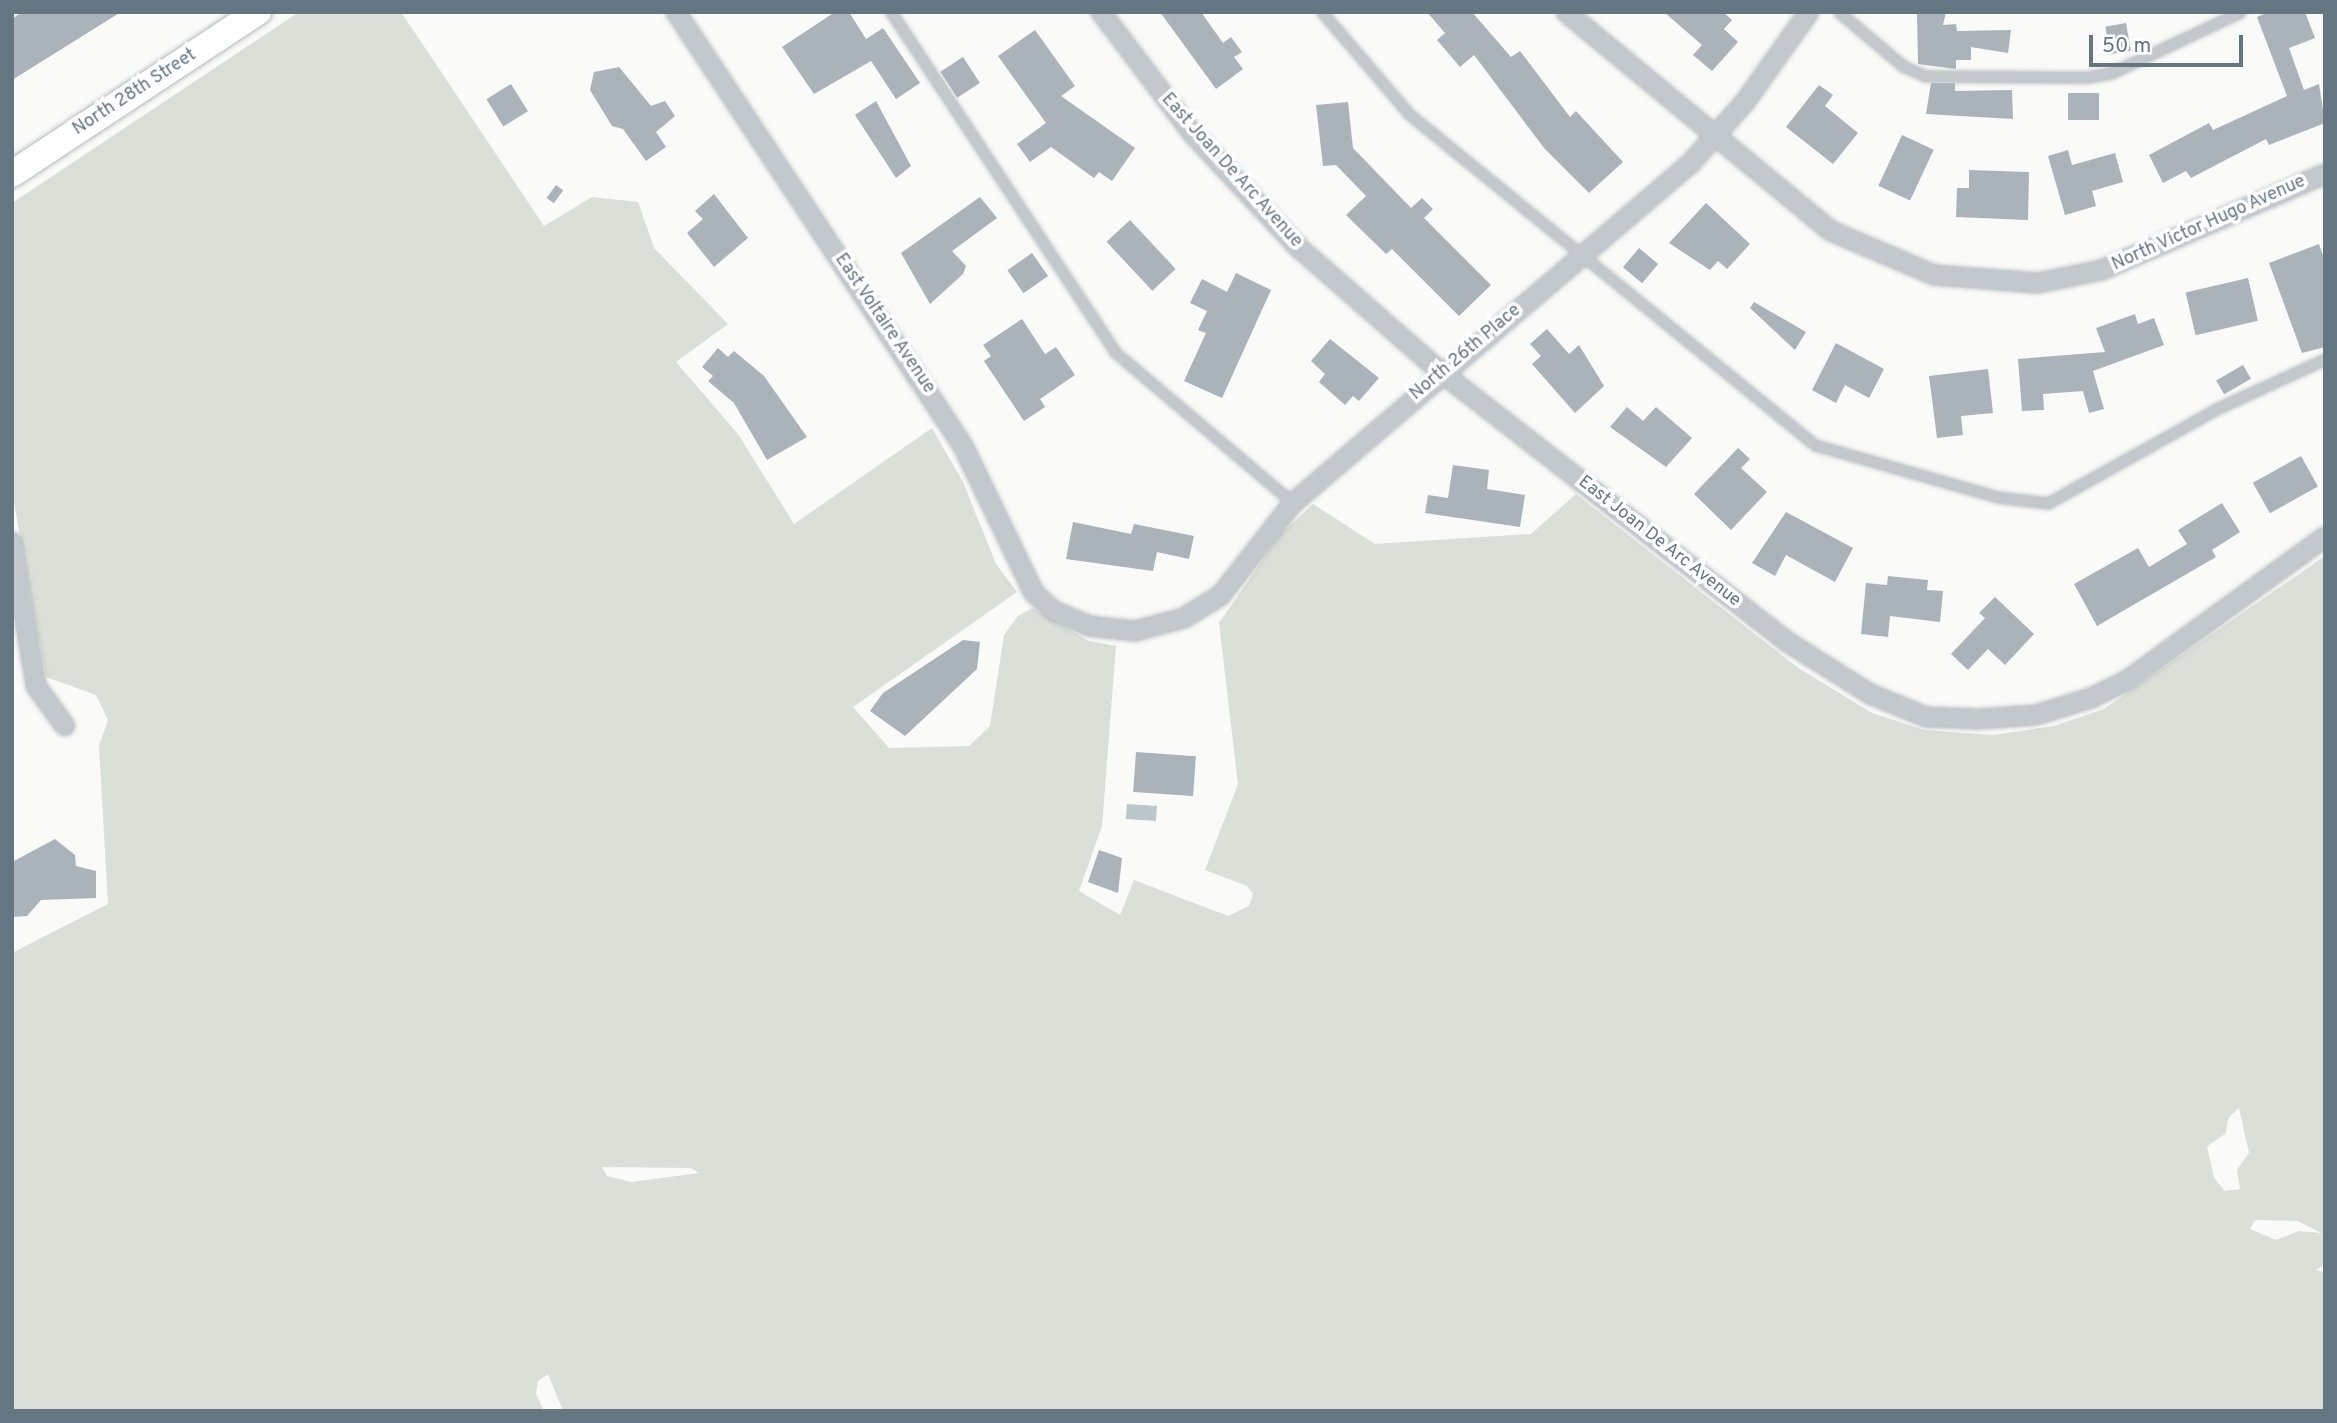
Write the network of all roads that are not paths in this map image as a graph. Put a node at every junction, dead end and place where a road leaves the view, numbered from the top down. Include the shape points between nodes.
1 (258, 12) edge
2 (676, 12) edge
3 (891, 12) edge
4 (1101, 12) edge
5 (1322, 12) edge
6 (1566, 12) edge
7 (1809, 12) edge
8 (1839, 12) edge
9 (2240, 12) edge
10 (1716, 139) junction
11 (12, 174) edge
12 (2325, 174) edge
13 (1582, 255) junction
14 (2325, 359) edge
15 (1442, 373) junction
16 (1293, 503) junction
17 (2325, 537) edge
18 (12, 542) edge
19 (1090, 626) joint
20 (65, 726) dead end

1 - 11 street, North 28th Street
2 - 19 street, East Voltaire Avenue via 963,446 1017,570 1054,611
3 - 16 lane via 1115,352
4 - 15 street, East Joan De Arc Avenue via 1192,134 1298,247
5 - 13 lane via 1409,114
6 - 10 street, North Victor Hugo Avenue
7 - 10 street, North 26th Place
8 - 9 lane via 1903,66 1925,76 2088,78 2111,73
10 - 12 street, North Victor Hugo Avenue via 1786,198 1863,250 1934,275 2000,284 2067,279 2138,258
10 - 13 street, North 26th Place
13 - 14 lane via 1815,445 2024,501 2048,503 2216,409
13 - 15 street, North 26th Place
15 - 16 street, North 26th Place
15 - 17 street, East Joan De Arc Avenue via 1786,641 1870,694 1926,717 2008,718 2091,698 2128,680
16 - 19 street, North 26th Place via 1228,586 1201,609 1136,631
18 - 20 street via 36,686

